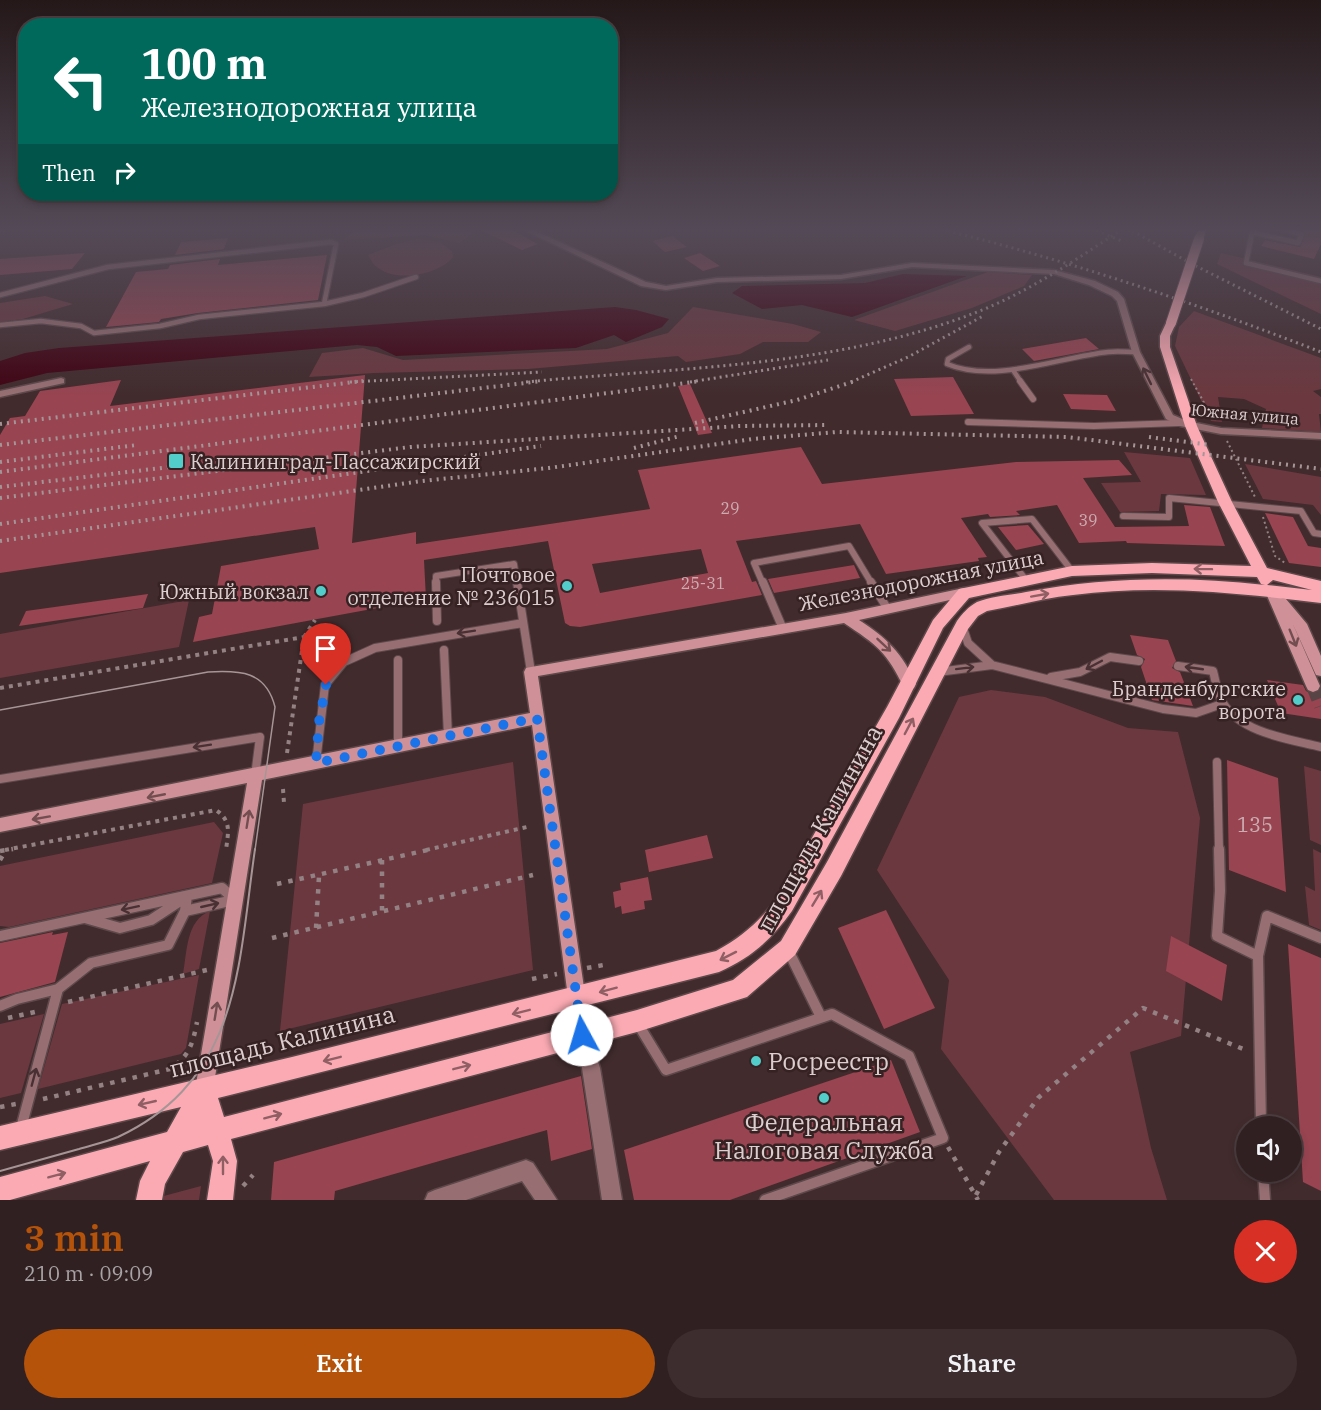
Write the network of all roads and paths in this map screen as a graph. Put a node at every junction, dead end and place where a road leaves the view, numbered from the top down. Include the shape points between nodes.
1 (42, 284) edge
2 (328, 284) edge
3 (395, 284) edge
4 (644, 284) edge
5 (692, 284) edge
6 (1092, 284) edge
7 (1184, 284) edge
8 (0, 295) edge
9 (324, 304) junction
10 (0, 325) edge
11 (969, 347) dead end
12 (1136, 352) junction
13 (1013, 370) junction
14 (1190, 377) dead end
15 (61, 381) dead end
16 (0, 394) edge
17 (1033, 399) dead end
18 (969, 422) dead end
19 (1185, 424) junction
20 (1220, 430) junction
21 (1321, 436) edge
22 (1225, 501) junction
23 (1260, 507) junction
24 (1123, 516) dead end
25 (1321, 534) edge
26 (1289, 566) dead end
27 (1072, 571) junction
28 (1262, 572) junction
29 (1026, 580) junction
30 (1321, 587) edge
31 (1271, 591) junction
32 (964, 593) junction
33 (1321, 597) edge
34 (983, 606) joint
35 (887, 608) junction
36 (846, 618) junction
37 (315, 620) dead end
38 (437, 621) dead end
39 (523, 623) junction
40 (962, 625) junction
41 (783, 628) junction
42 (304, 637) junction
43 (444, 650) dead end
44 (398, 660) dead end
45 (1139, 661) dead end
46 (992, 665) junction
47 (1178, 666) dead end
48 (1321, 671) edge
49 (531, 672) junction
50 (937, 672) junction
51 (1048, 678) junction
52 (909, 684) junction
53 (1313, 686) tunnel mouth
54 (0, 688) edge
55 (1222, 704) junction
56 (537, 718) junction
57 (448, 736) junction
58 (398, 746) junction
59 (1321, 747) edge
60 (287, 753) dead end
61 (1217, 762) dead end
62 (316, 763) junction
63 (255, 776) junction
64 (0, 779) edge
65 (283, 789) dead end
66 (284, 803) dead end
67 (0, 825) edge
68 (527, 827) dead end
69 (6, 850) junction
70 (0, 851) edge
71 (225, 857) dead end
72 (0, 860) edge
73 (382, 860) junction
74 (319, 875) junction
75 (533, 875) dead end
76 (277, 885) dead end
77 (188, 896) junction
78 (234, 900) junction
79 (185, 911) junction
80 (382, 912) junction
81 (84, 918) junction
82 (316, 928) junction
83 (0, 936) edge
84 (272, 938) dead end
85 (1321, 938) edge
86 (788, 948) junction
87 (1258, 956) junction
88 (209, 959) dead end
89 (207, 970) junction
90 (204, 981) dead end
91 (58, 989) junction
92 (578, 998) junction
93 (0, 1006) edge
94 (53, 1008) junction
95 (198, 1015) dead end
96 (821, 1017) junction
97 (0, 1020) edge
98 (637, 1021) junction
99 (582, 1035) junction
100 (1260, 1055) junction
101 (204, 1090) junction
102 (27, 1102) junction
103 (0, 1107) edge
104 (1260, 1116) edge
105 (217, 1132) junction
106 (10, 1136) edge
107 (943, 1137) junction
108 (172, 1144) junction
109 (253, 1175) dead end
110 (1264, 1182) edge
111 (0, 1190) edge
112 (231, 1197) edge
113 (977, 1198) edge
114 (149, 1200) edge
115 (435, 1200) edge
116 (547, 1200) edge
117 (612, 1200) edge
118 (765, 1200) edge
119 (1265, 1200) edge

1 - 8 lane
2 - 9 lane
3 - 9 lane
4 - 5 street, Южная улица via 666,288
6 - 12 street, Южная улица via 1121,301
7 - 19 main road, bridge via 1165,346
9 - 10 lane via 94,333 81,326 41,321
11 - 13 lane via 946,364 959,369
12 - 13 lane via 1108,352
19 -> 12 street, Южная улица via 1169,417 1163,409
13 - 17 lane
14 - 20 path
15 - 16 street
18 - 19 lane
19 - 20 street, Южная улица
19 - 22 main road
20 - 21 street, Южная улица
20 - 23 path
22 - 23 lane
22 - 24 lane via 1169,498 1169,517
22 - 28 main road
23 - 25 lane via 1301,511 1314,533
23 - 26 path via 1275,556
28 -> 27 main road, Железнодорожная улица via 1152,568
27 - 29 main road, Железнодорожная улица
27 - 29 lane via 1032,519 982,522
28 - 30 main road, Железнодорожная улица
28 - 31 main road
29 - 32 main road, Железнодорожная улица
31 - 33 main road, Железнодорожная улица
34 -> 31 main road, Железнодорожная улица via 1105,585 1214,585
31 - 48 street via 1301,624
31 -> 53 street
32 - 35 street, Железнодорожная улица
32 - 52 main road, площадь Калинина via 940,617
34 - 40 main road, площадь Калинина
35 - 36 street, Железнодорожная улица
35 - 41 lane via 849,546 754,563
36 - 41 street, Железнодорожная улица
36 -> 52 street via 884,642 901,663
37 - 42 path
38 - 39 lane via 436,576 514,564
39 - 49 lane
39 -> 62 lane via 375,648 344,662 326,685
40 - 46 lane via 968,643
40 - 50 main road, площадь Калинина
41 - 49 street, Железнодорожная улица
42 - 54 path
42 - 60 path
43 - 57 lane
44 - 58 lane
45 -> 51 lane via 1110,657 1080,672
50 -> 46 lane
46 - 51 lane
55 -> 47 lane via 1213,670
49 - 56 street
86 -> 50 main road, площадь Калинина
51 - 55 lane via 1163,709 1196,713
52 -> 92 main road, площадь Калинина via 785,904 767,928 745,947 719,961
55 - 59 lane via 1240,720 1267,733
56 - 57 street
56 - 92 street
57 - 58 street
58 - 62 street
61 - 87 lane via 1217,936
62 - 63 street
63 -> 64 lane via 260,737
63 -> 67 street
78 -> 63 street
65 - 66 path
68 - 73 path
69 - 70 path
69 - 71 path via 216,810 225,816 229,827
69 - 72 path
73 - 74 path
73 - 80 path
74 - 76 path
74 - 82 path
75 - 80 path
77 - 78 lane via 222,888
77 - 79 lane
77 -> 81 lane
77 - 81 lane via 151,920 120,928
79 -> 78 lane
101 -> 78 street
79 - 91 lane via 168,945 91,963
80 - 82 path
81 - 83 lane
82 - 84 path
85 - 87 lane via 1267,916
86 - 96 lane
86 - 98 main road, площадь Калинина via 739,989
87 - 100 lane
88 - 89 path
89 - 90 path
89 - 94 path via 64,1002
91 - 93 lane
91 - 94 lane
92 - 99 street
92 -> 101 main road, площадь Калинина
94 - 97 path
102 -> 94 lane
95 - 102 path via 192,1048 183,1061 170,1069
96 - 98 lane via 666,1070
96 - 107 lane via 832,1014 909,1056
98 - 99 main road, площадь Калинина
105 -> 99 main road, площадь Калинина
99 - 117 street
100 - 104 lane
100 - 113 path via 1143,1008 1038,1098 999,1152
101 - 105 main road
101 -> 106 main road, площадь Калинина
101 - 108 main road
102 - 103 path
102 - 106 lane
105 - 108 main road, площадь Калинина
112 -> 105 main road
107 - 113 path
107 - 118 lane
111 -> 108 main road, площадь Калинина
108 - 114 main road via 153,1181
109 - 112 path
110 - 119 lane
115 - 116 street via 526,1170

